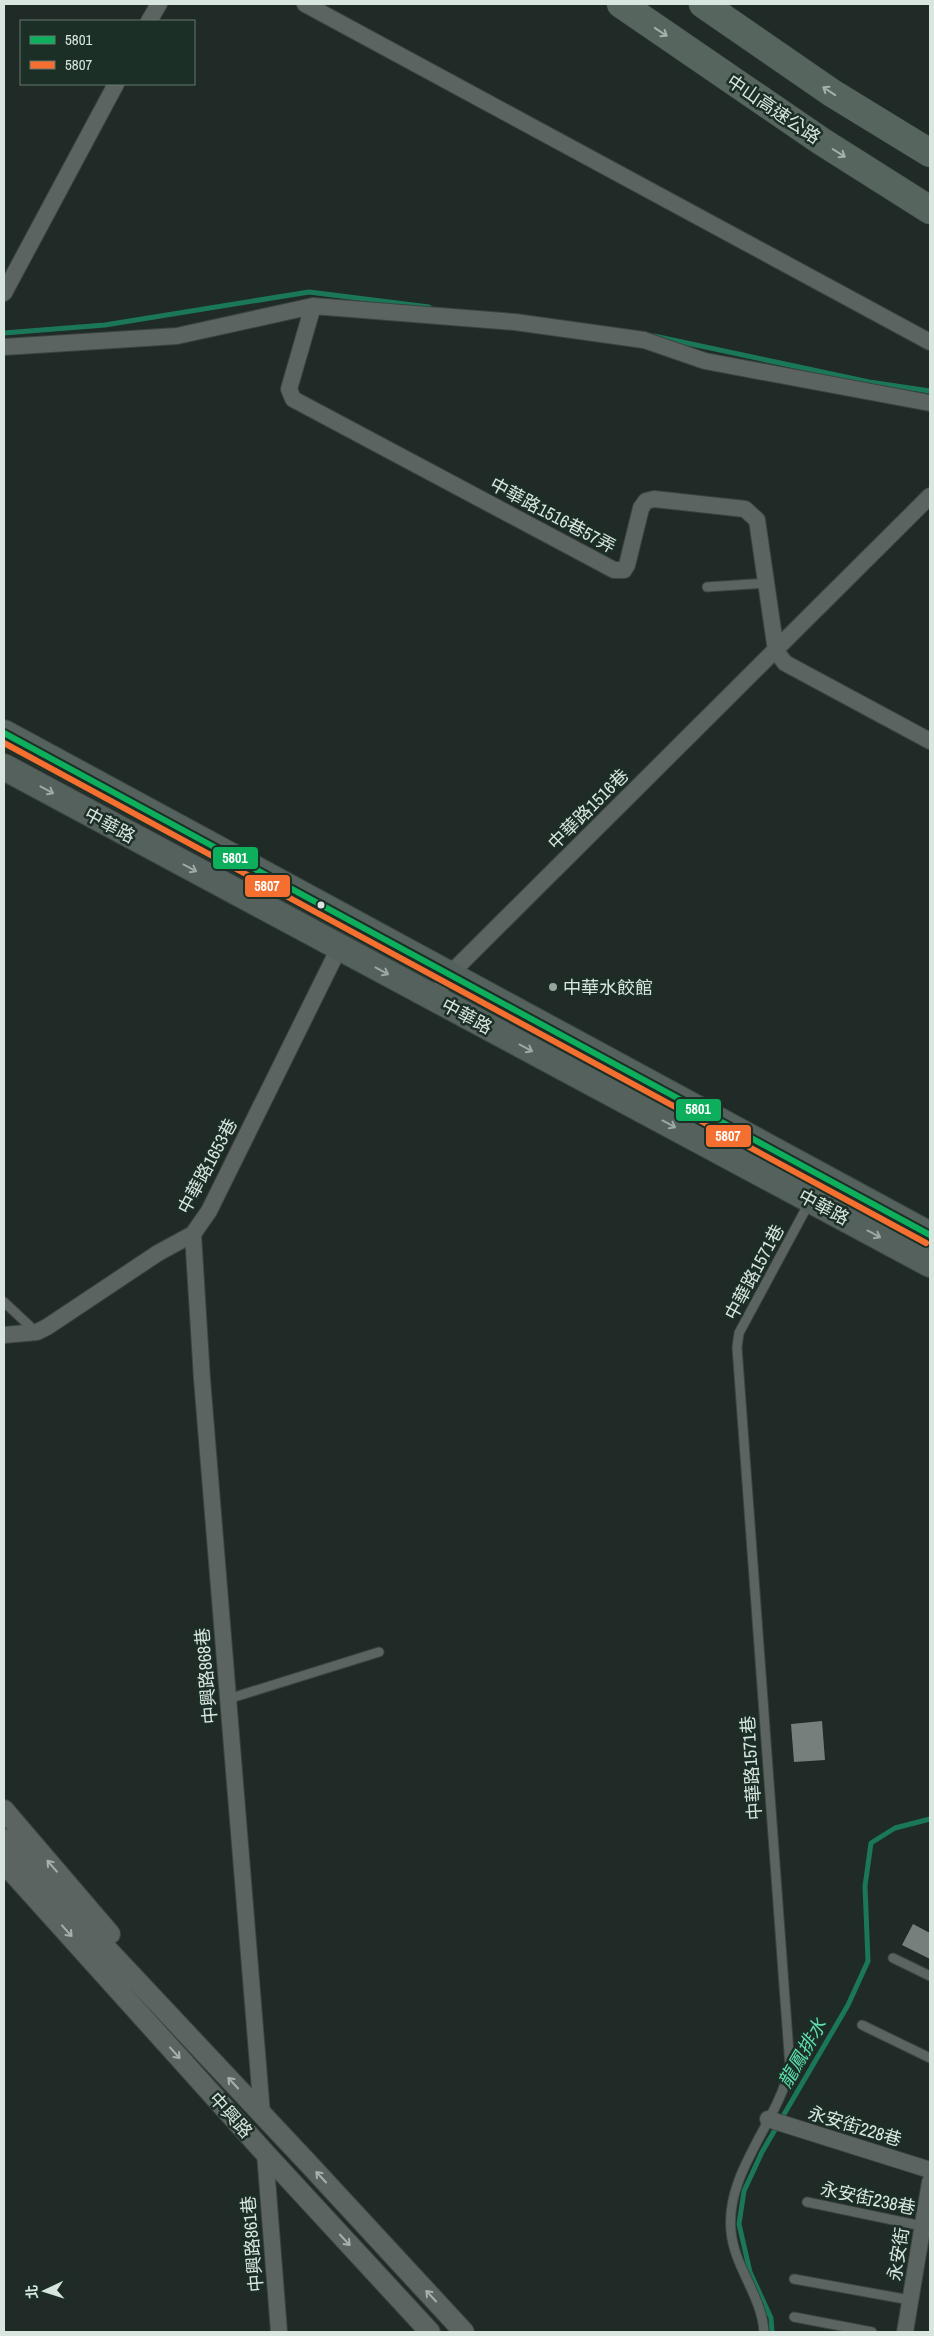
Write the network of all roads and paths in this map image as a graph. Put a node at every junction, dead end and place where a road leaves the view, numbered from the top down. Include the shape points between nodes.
1 (158, 4) edge
2 (305, 4) edge
3 (621, 4) edge
4 (703, 4) edge
5 (150, 20) edge
6 (115, 85) edge
7 (930, 153) edge
8 (930, 210) edge
9 (4, 293) edge
10 (313, 306) junction
11 (930, 342) edge
12 (4, 347) edge
13 (930, 403) edge
14 (930, 496) edge
15 (766, 583) junction
16 (707, 587) dead end
17 (776, 651) junction
18 (4, 733) edge
19 (930, 741) edge
20 (4, 767) edge
21 (352, 923) junction
22 (339, 948) junction
23 (449, 975) junction
24 (434, 998) junction
25 (811, 1200) junction
26 (193, 1234) junction
27 (930, 1235) edge
28 (930, 1264) edge
29 (4, 1302) edge
30 (37, 1332) junction
31 (4, 1334) edge
32 (379, 1652) dead end
33 (228, 1699) junction
34 (4, 1810) edge
35 (4, 1839) edge
36 (4, 1863) edge
37 (4, 1871) edge
38 (34, 1895) junction
39 (893, 1958) dead end
40 (930, 1976) edge
41 (862, 2025) dead end
42 (204, 2053) junction
43 (930, 2058) edge
44 (262, 2114) junction
45 (775, 2121) junction
46 (265, 2153) junction
47 (930, 2170) edge
48 (930, 2182) edge
49 (807, 2202) dead end
50 (922, 2226) junction
51 (794, 2279) dead end
52 (910, 2300) junction
53 (794, 2317) dead end
54 (279, 2332) edge
55 (430, 2332) edge
56 (464, 2332) edge
57 (764, 2332) edge
58 (872, 2332) edge
59 (905, 2332) edge

1 - 5 street
2 - 11 street
3 -> 8 highway, 中山高速公路 via 821,141
7 -> 4 highway via 832,93
6 - 9 street
10 - 12 street via 177,336
10 - 13 street via 515,322 644,340 705,361
10 - 15 street, 中華路1516巷57弄 via 289,390 293,398 614,570 624,570 627,565 641,508 646,501 654,499 745,509 756,520
14 - 17 street, 中華路1516巷
15 - 16 lane
15 - 17 street, 中華路1516巷57弄
17 - 19 street via 785,663
17 - 23 street, 中華路1516巷
18 - 21 main road, 中華路
20 -> 22 main road, 中華路
21 - 22 main road
21 - 23 main road, 中華路
22 -> 24 main road, 中華路
22 - 26 street, 中華路1653巷 via 209,1211
23 - 24 street, 中華路1516巷
23 - 27 main road, 中華路
24 -> 25 main road, 中華路
25 -> 28 main road, 中華路
25 - 45 lane, 中華路1571巷 via 739,1333 737,1347 790,2067
26 - 30 street, 中華路1653巷 via 158,1253
26 - 33 street, 中興路868巷
29 - 30 lane
30 - 31 street, 中華路1653巷
32 - 33 lane
33 - 44 street, 中興路868巷
42 -> 34 street, 中興路 via 196,2034
35 - 42 street, 中興路
36 - 38 street, 中興路
37 - 38 street, 中興路
38 -> 46 street, 中興路
39 - 40 lane
41 - 43 lane
44 -> 42 street, 中興路
44 - 46 street
56 -> 44 street, 中興路
45 - 47 street, 永安街228巷
45 - 57 lane, 中華路1571巷 via 736,2188 731,2206 733,2248 763,2318
46 - 54 street, 中興路861巷
46 -> 55 street, 中興路
48 - 50 street, 永安街
49 - 50 lane, 永安街238巷
50 - 52 street, 永安街
51 - 52 lane
52 - 59 street, 永安街
53 - 58 lane

